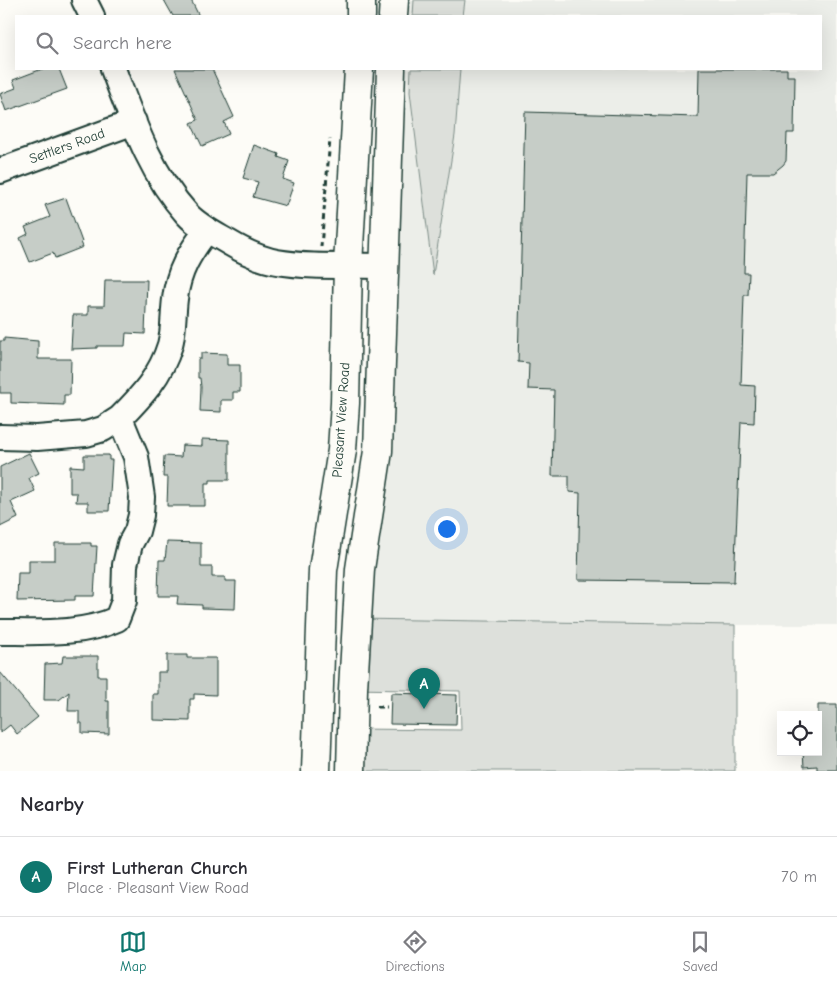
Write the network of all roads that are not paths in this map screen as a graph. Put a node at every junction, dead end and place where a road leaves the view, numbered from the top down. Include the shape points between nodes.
1 (84, 0) edge
2 (361, 0) edge
3 (394, 0) edge
4 (92, 15) edge
5 (361, 15) edge
6 (393, 15) edge
7 (113, 70) edge
8 (359, 70) edge
9 (391, 70) edge
10 (134, 122) junction
11 (0, 171) edge
12 (207, 230) junction
13 (348, 265) junction
14 (383, 266) junction
15 (120, 418) junction
16 (0, 436) edge
17 (0, 632) edge
18 (316, 771) edge
19 (351, 771) edge

1 - 4 street
2 - 5 main road
3 - 6 main road
7 - 10 street
8 - 13 main road, Pleasant View Road
9 - 14 main road
10 - 11 street, Settlers Road
10 - 12 street via 155,169 187,215
12 - 13 street via 236,247 276,262
12 - 15 street via 182,269 170,344 162,366 143,395
13 - 14 street
13 - 18 main road, Pleasant View Road via 343,440 324,570
14 - 19 main road via 378,452 360,569
15 - 16 street via 103,429 86,434 37,438
15 - 17 street via 136,457 142,497 137,531 125,565 124,601 117,619 103,626 52,632

